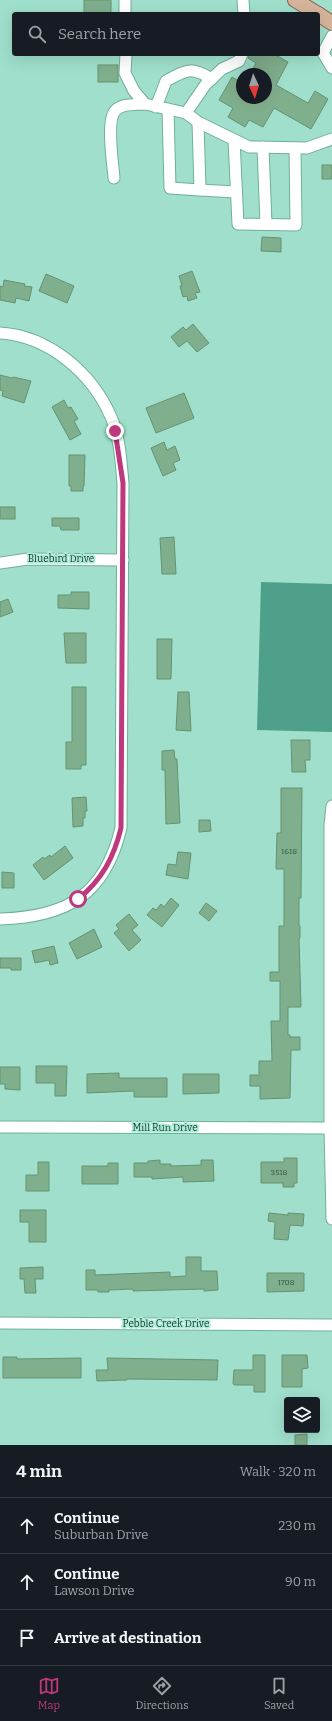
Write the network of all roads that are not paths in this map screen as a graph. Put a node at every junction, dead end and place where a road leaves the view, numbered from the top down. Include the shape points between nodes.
1 (125, 0) edge
2 (243, 0) edge
3 (295, 0) edge
4 (126, 12) edge
5 (244, 12) edge
6 (315, 12) edge
7 (320, 15) edge
8 (332, 22) edge
9 (332, 36) edge
10 (126, 56) edge
11 (241, 56) edge
12 (332, 68) edge
13 (212, 79) junction
14 (144, 104) junction
15 (156, 107) junction
16 (168, 109) junction
17 (186, 113) junction
18 (198, 122) junction
19 (332, 139) edge
20 (234, 140) junction
21 (263, 147) junction
22 (296, 148) junction
23 (114, 178) dead end
24 (200, 190) junction
25 (236, 192) junction
26 (266, 224) junction
27 (0, 333) edge
28 (123, 560) junction
29 (0, 563) edge
30 (332, 806) edge
31 (0, 918) edge
32 (331, 943) edge
33 (0, 1127) edge
34 (330, 1128) junction
35 (331, 1174) edge
36 (332, 1219) edge
37 (0, 1323) edge
38 (332, 1325) edge

1 - 4 street
2 - 5 street
3 - 6 main road
7 - 8 main road
9 - 12 street via 323,53
10 - 14 street via 125,73
11 - 13 street via 240,61 222,70
13 - 15 street via 200,72 187,70 166,81
13 - 17 street
14 - 15 street
14 - 23 street via 124,105 114,111 110,122
15 - 16 street
16 - 17 street
16 - 24 street via 170,188
17 - 18 street
18 - 20 street
18 - 24 street
19 - 22 street via 307,148
20 - 21 street via 249,147
20 - 25 street
21 - 22 street
21 - 26 street
22 - 26 street via 296,225
24 - 25 street
25 - 26 street via 238,224
27 - 28 street via 23,337 64,357 84,376 103,401 112,418 121,458
28 - 29 street, Bluebird Drive via 28,559
28 - 31 street via 121,828 117,844 102,876 78,899 65,907 36,916
30 - 32 street
32 - 34 street
33 - 34 street, Mill Run Drive
34 - 35 street
35 - 36 street
37 - 38 street, Pebble Creek Drive

